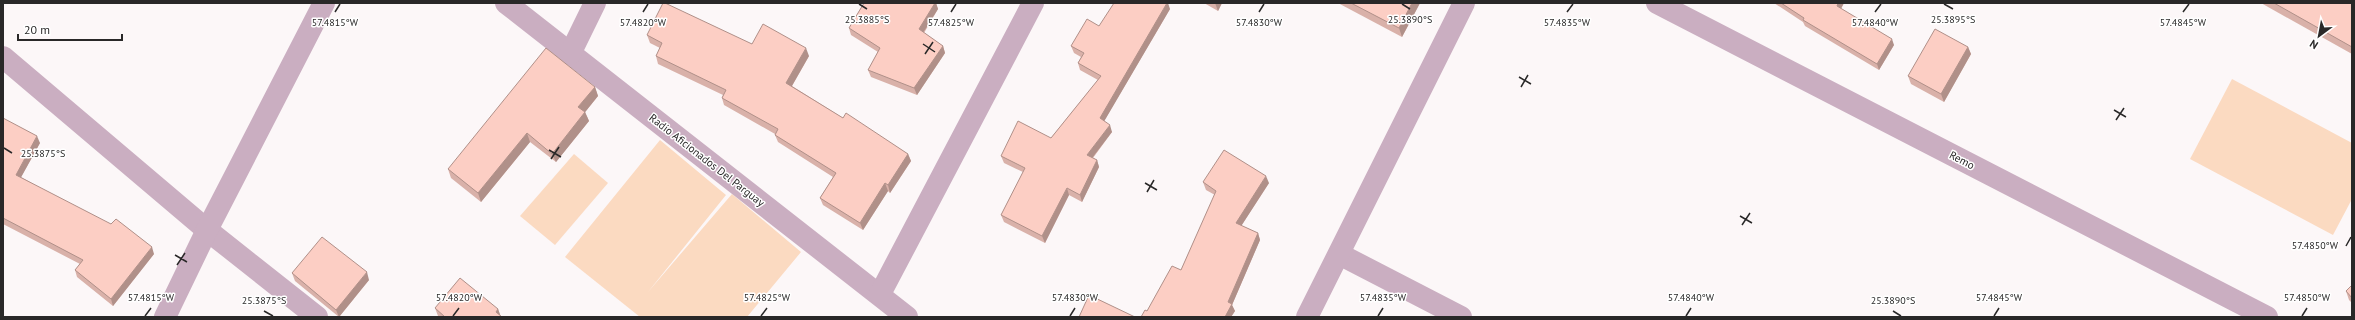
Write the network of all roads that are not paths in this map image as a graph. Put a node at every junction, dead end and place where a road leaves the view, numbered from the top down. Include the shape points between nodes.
1 (324, 3) edge
2 (506, 3) edge
3 (595, 3) edge
4 (1033, 3) edge
5 (1464, 3) edge
6 (1657, 3) edge
7 (570, 54) junction
8 (3, 57) edge
9 (207, 230) junction
10 (1339, 254) junction
11 (880, 294) junction
12 (165, 317) edge
13 (317, 317) edge
14 (907, 317) edge
15 (1307, 317) edge
16 (1461, 317) edge
17 (2267, 317) edge

1 - 9 street
2 - 7 street, Radio Aficionados Del Parguay
3 - 7 street
4 - 11 street
5 - 10 street
6 - 17 street, Remo
7 - 11 street, Radio Aficionados Del Parguay
8 - 9 street
9 - 12 street
9 - 13 street
10 - 15 street
10 - 16 street
11 - 14 street, Radio Aficionados Del Parguay

